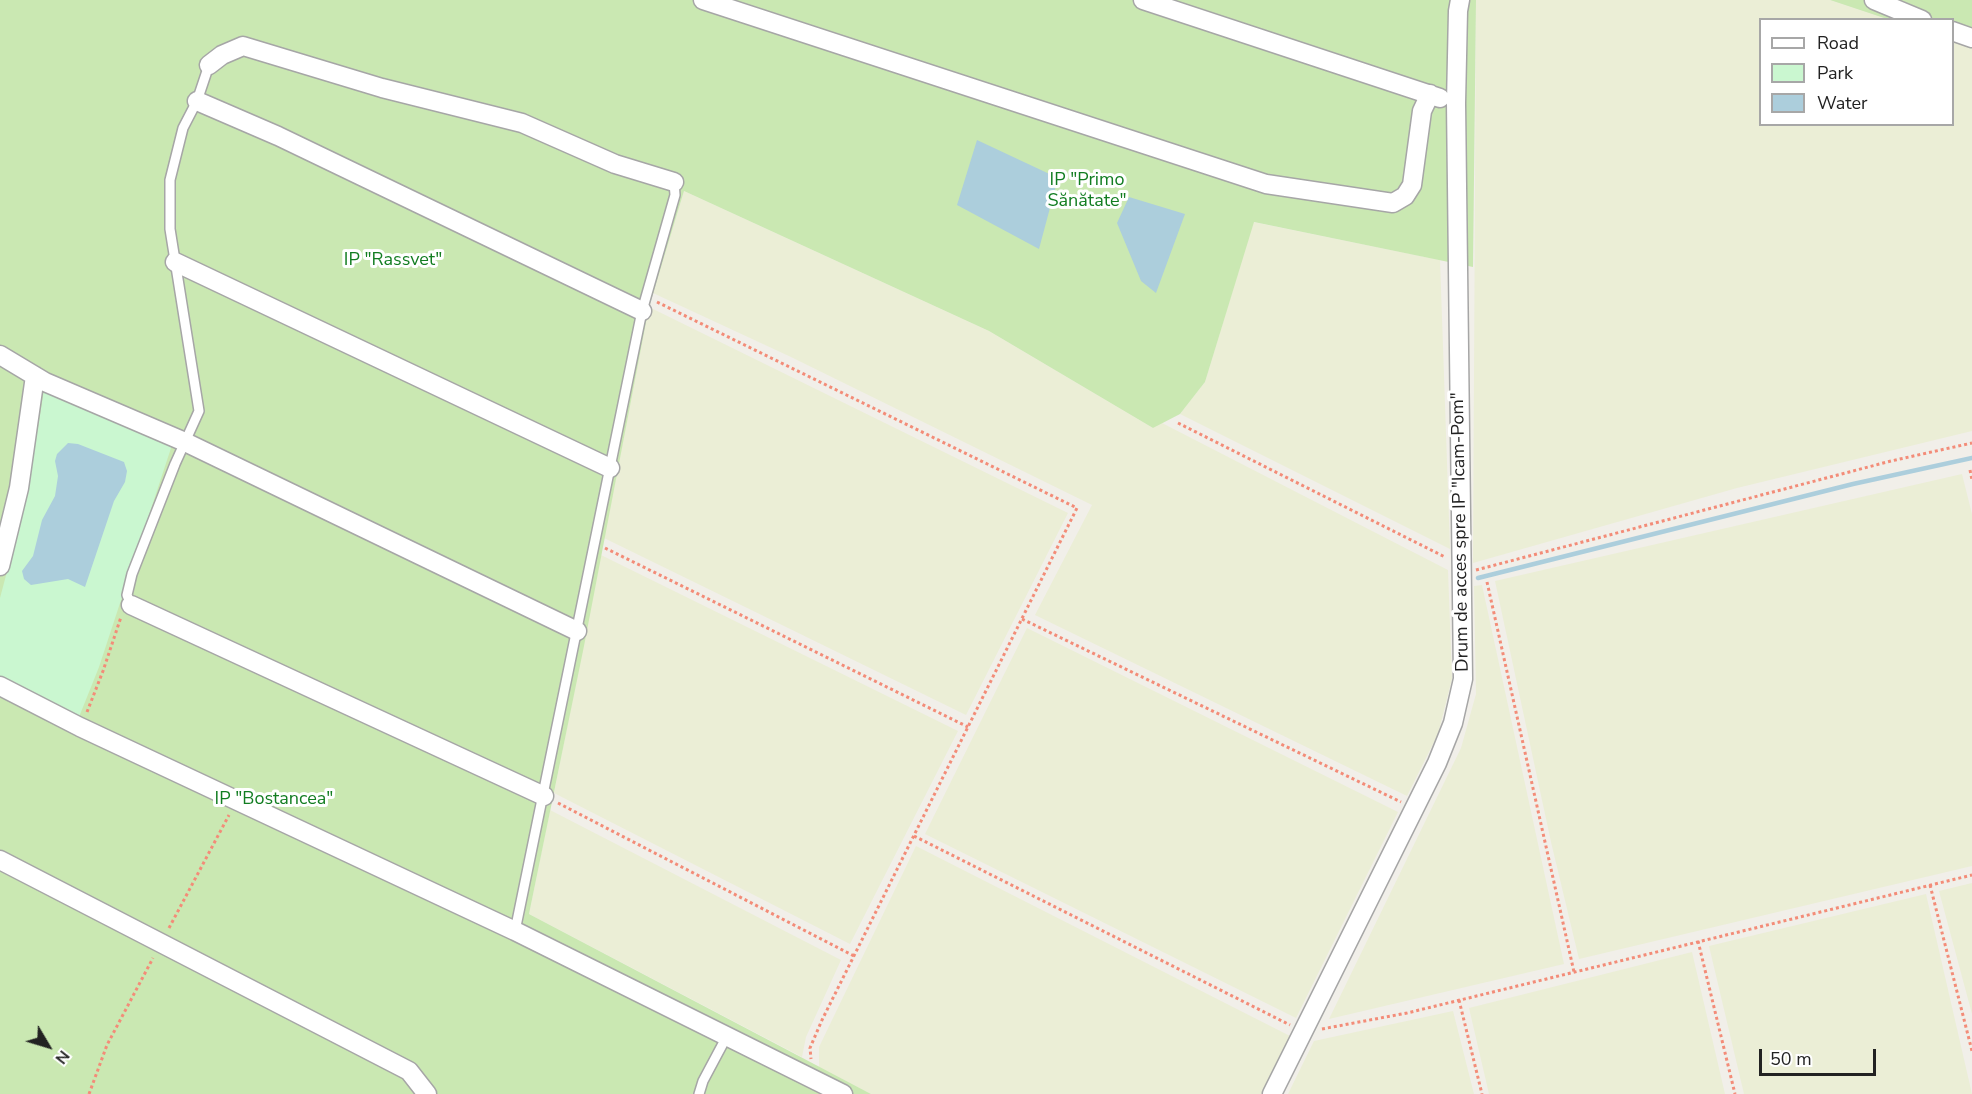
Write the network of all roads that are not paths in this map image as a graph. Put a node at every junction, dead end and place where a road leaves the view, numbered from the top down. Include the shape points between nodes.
1 (703, 0) edge
2 (1143, 0) edge
3 (1460, 0) edge
4 (1874, 0) edge
5 (723, 3) edge
6 (1917, 18) edge
7 (1954, 31) edge
8 (1972, 38) edge
9 (208, 65) joint
10 (1430, 94) junction
11 (197, 100) junction
12 (1456, 103) junction
13 (674, 182) joint
14 (176, 262) junction
15 (644, 303) junction
16 (0, 355) edge
17 (36, 376) junction
18 (185, 442) junction
19 (610, 468) junction
20 (0, 566) edge
21 (129, 600) joint
22 (577, 631) junction
23 (0, 686) edge
24 (544, 796) junction
25 (0, 860) edge
26 (515, 931) junction
27 (728, 1036) junction
28 (838, 1093) edge
29 (427, 1094) edge
30 (699, 1094) edge
31 (1272, 1094) edge

1 - 5 street
2 - 10 street
3 - 12 street, Drum de acces spre IP "Icam-Pom"
4 - 6 street
5 - 10 street via 1266,184 1392,203 1405,196 1412,185 1422,111
7 - 8 street
9 - 11 lane
9 - 13 street via 243,46 382,88 522,123 615,164
10 - 12 street
11 - 14 lane via 183,129 170,180 170,229
11 - 15 street
12 - 31 street, Drum de acces spre IP "Icam-Pom" via 1463,679 1453,723 1437,763
13 - 15 lane via 675,195
14 - 18 lane via 199,411
14 - 19 street
15 - 19 lane
16 - 17 street
17 - 18 street
17 - 20 street via 19,488
18 - 21 lane via 132,574
18 - 22 street
19 - 22 lane
21 - 24 street
22 - 24 lane
23 - 26 street
24 - 26 lane
25 - 29 street via 409,1071
26 - 27 street
27 - 28 street
27 - 30 lane

